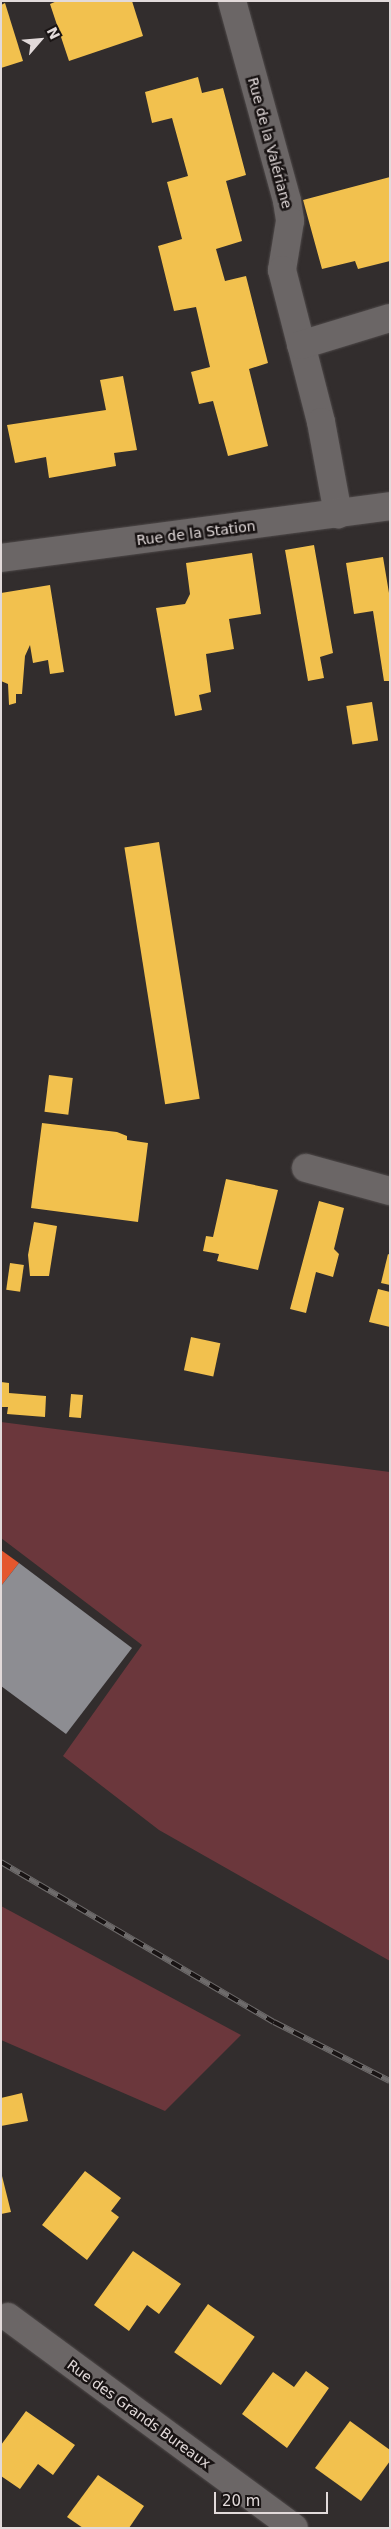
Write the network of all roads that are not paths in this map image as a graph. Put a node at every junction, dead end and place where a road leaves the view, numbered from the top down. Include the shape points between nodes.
1 (232, 1) edge
2 (390, 318) edge
3 (301, 345) junction
4 (390, 506) edge
5 (338, 514) junction
6 (1, 558) edge
7 (306, 1168) dead end
8 (390, 1192) edge
9 (8, 2317) dead end
10 (294, 2528) edge

1 - 3 street, Rue de la Valériane via 287,201 290,221 282,270
2 - 3 street
3 - 5 street, Rue de la Valériane via 321,422
4 - 5 street, Rue de la Station
5 - 6 street, Rue de la Station
7 - 8 street
9 - 10 street, Rue des Grands Bureaux

